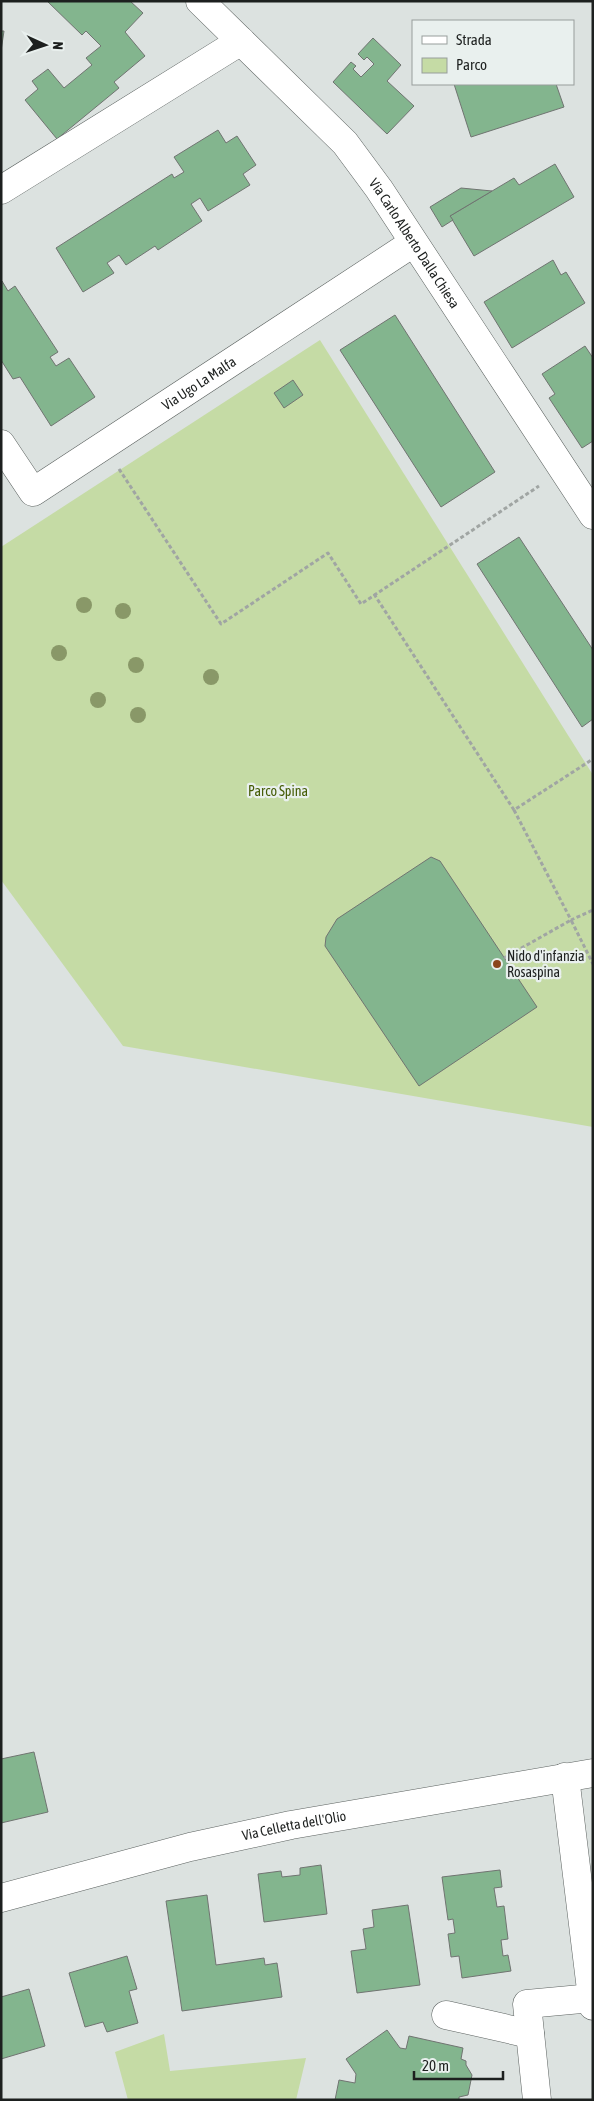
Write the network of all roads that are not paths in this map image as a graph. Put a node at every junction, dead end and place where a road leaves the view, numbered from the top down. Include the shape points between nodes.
1 (200, 1) edge
2 (241, 41) junction
3 (1, 190) edge
4 (413, 242) junction
5 (1, 444) edge
6 (593, 515) edge
7 (593, 1773) edge
8 (565, 1777) junction
9 (1, 1898) edge
10 (590, 1960) edge
11 (592, 2002) edge
12 (446, 2015) dead end
13 (530, 2034) junction
14 (537, 2100) edge

1 - 2 street, Via Carlo Alberto Dalla Chiesa
2 - 3 street
2 - 4 street, Via Carlo Alberto Dalla Chiesa via 345,143 379,188
4 - 5 street, Via Ugo La Malfa via 33,492
4 - 6 street, Via Carlo Alberto Dalla Chiesa
7 - 8 street, Via Celletta dell'Olio
8 - 9 street, Via Celletta dell'Olio via 291,1825 190,1847
8 - 10 street
10 - 11 street
11 - 13 street via 527,2004
12 - 13 street
13 - 14 street

